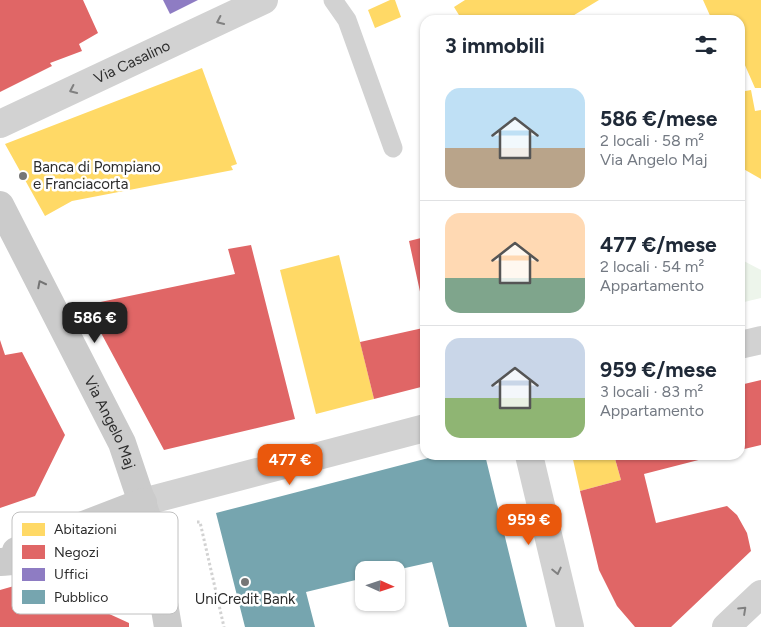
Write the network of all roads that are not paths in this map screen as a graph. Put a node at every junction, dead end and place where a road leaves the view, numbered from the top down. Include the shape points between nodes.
1 (264, 0) edge
2 (333, 0) edge
3 (0, 124) edge
4 (394, 148) dead end
5 (0, 206) edge
6 (761, 340) edge
7 (745, 344) edge
8 (420, 429) edge
9 (530, 460) edge
10 (143, 502) junction
11 (117, 512) edge
12 (146, 512) edge
13 (12, 552) edge
14 (0, 557) edge
15 (761, 594) edge
16 (570, 627) edge
17 (726, 627) edge

1 -> 3 street, Via Casalino
2 - 4 lane via 347,20
10 -> 5 main road, Via Angelo Maj via 122,443
6 - 7 street
8 - 10 street
9 -> 16 street
10 - 11 main road
10 - 12 main road, Via Angelo Maj
13 - 14 main road
17 -> 15 street

